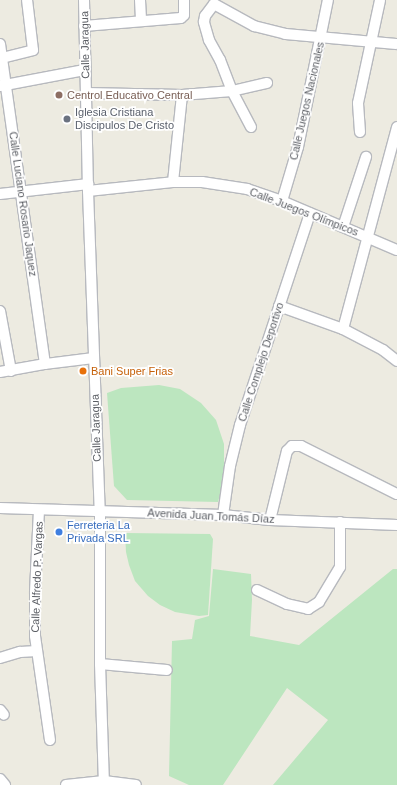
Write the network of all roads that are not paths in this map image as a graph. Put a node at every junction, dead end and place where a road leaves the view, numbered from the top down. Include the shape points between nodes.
1 (27, 0) edge
2 (84, 0) edge
3 (140, 0) edge
4 (184, 0) edge
5 (328, 0) edge
6 (380, 0) edge
7 (215, 2) edge
8 (141, 21) junction
9 (84, 26) junction
10 (321, 37) junction
11 (371, 42) junction
12 (0, 44) edge
13 (397, 44) edge
14 (2, 58) junction
15 (85, 70) junction
16 (267, 83) dead end
17 (3, 85) edge
18 (232, 91) junction
19 (86, 93) junction
20 (182, 95) junction
21 (251, 127) dead end
22 (397, 127) edge
23 (360, 132) dead end
24 (395, 141) edge
25 (366, 157) dead end
26 (173, 182) junction
27 (88, 188) junction
28 (21, 191) junction
29 (0, 194) edge
30 (282, 201) junction
31 (310, 213) junction
32 (344, 227) junction
33 (368, 237) junction
34 (397, 250) edge
35 (279, 306) junction
36 (0, 311) edge
37 (343, 329) junction
38 (93, 358) junction
39 (397, 361) edge
40 (45, 364) junction
41 (12, 371) junction
42 (0, 372) edge
43 (397, 494) edge
44 (0, 508) edge
45 (39, 510) junction
46 (100, 511) junction
47 (223, 515) junction
48 (270, 520) junction
49 (340, 522) junction
50 (397, 525) edge
51 (257, 590) dead end
52 (37, 650) junction
53 (0, 658) edge
54 (100, 664) junction
55 (167, 670) dead end
56 (50, 740) dead end
57 (0, 779) edge
58 (104, 783) edge
59 (5, 785) edge
60 (66, 785) edge
61 (136, 785) edge

1 - 14 street via 33,50
2 - 9 street, Calle Jaragua
3 - 8 street
4 - 8 street via 183,18
5 - 10 street, Calle Juegos Nacionales
6 - 11 street
7 - 10 street via 254,26 285,34
7 - 18 street via 205,16 204,22 209,40
8 - 9 street
9 - 15 street, Calle Jaragua
10 - 11 street
10 - 30 street, Calle Juegos Nacionales via 298,147
11 - 13 street
11 - 23 street via 358,103
12 - 14 street, Calle Luciano Rosario Jaquez
14 - 17 street, Calle Luciano Rosario Jaquez
15 - 17 street
15 - 19 street, Calle Jaragua
16 - 18 street
17 - 28 street, Calle Luciano Rosario Jaquez
18 - 20 street
18 - 21 street
19 - 20 street
19 - 27 street, Calle Jaragua
20 - 26 street
22 - 24 street
24 - 33 street
25 - 32 street
26 - 27 street, Calle Juegos Olímpicos
26 - 30 street, Calle Juegos Olímpicos via 225,185 247,189
27 - 28 street, Calle Juegos Olímpicos
27 - 38 street, Calle Jaragua
28 - 29 street, Calle Juegos Olímpicos
28 - 40 street, Calle Luciano Rosario Jaquez
30 - 31 street, Calle Juegos Olímpicos
31 - 32 street, Calle Juegos Olímpicos
31 - 35 street, Calle Complejo Deportivo
32 - 33 street, Calle Juegos Olímpicos
33 - 34 street, Calle Juegos Olímpicos
33 - 37 street
35 - 37 street
35 - 47 street, Calle Complejo Deportivo via 240,425 230,466
36 - 41 street
37 - 39 street via 383,350
38 - 40 street
38 - 46 street, Calle Jaragua
40 - 41 street
41 - 42 street
43 - 48 street via 301,446 292,446 287,451
44 - 45 street, Avenida Juan Tomás Díaz
45 - 46 street, Avenida Juan Tomás Díaz
45 - 52 street, Calle Alfredo P. Vargas via 34,593
46 - 47 street, Avenida Juan Tomás Díaz
46 - 54 street, Calle Jaragua
47 - 48 street, Avenida Juan Tomás Díaz
48 - 49 street, Avenida Juan Tomás Díaz
49 - 50 street, Avenida Juan Tomás Díaz
49 - 51 street via 340,567 319,602 308,608 301,607 287,604
52 - 53 street
52 - 56 street, Calle Alfredo P. Vargas
54 - 55 street
54 - 58 street, Calle Jaragua
57 - 59 street
58 - 60 street
58 - 61 street

